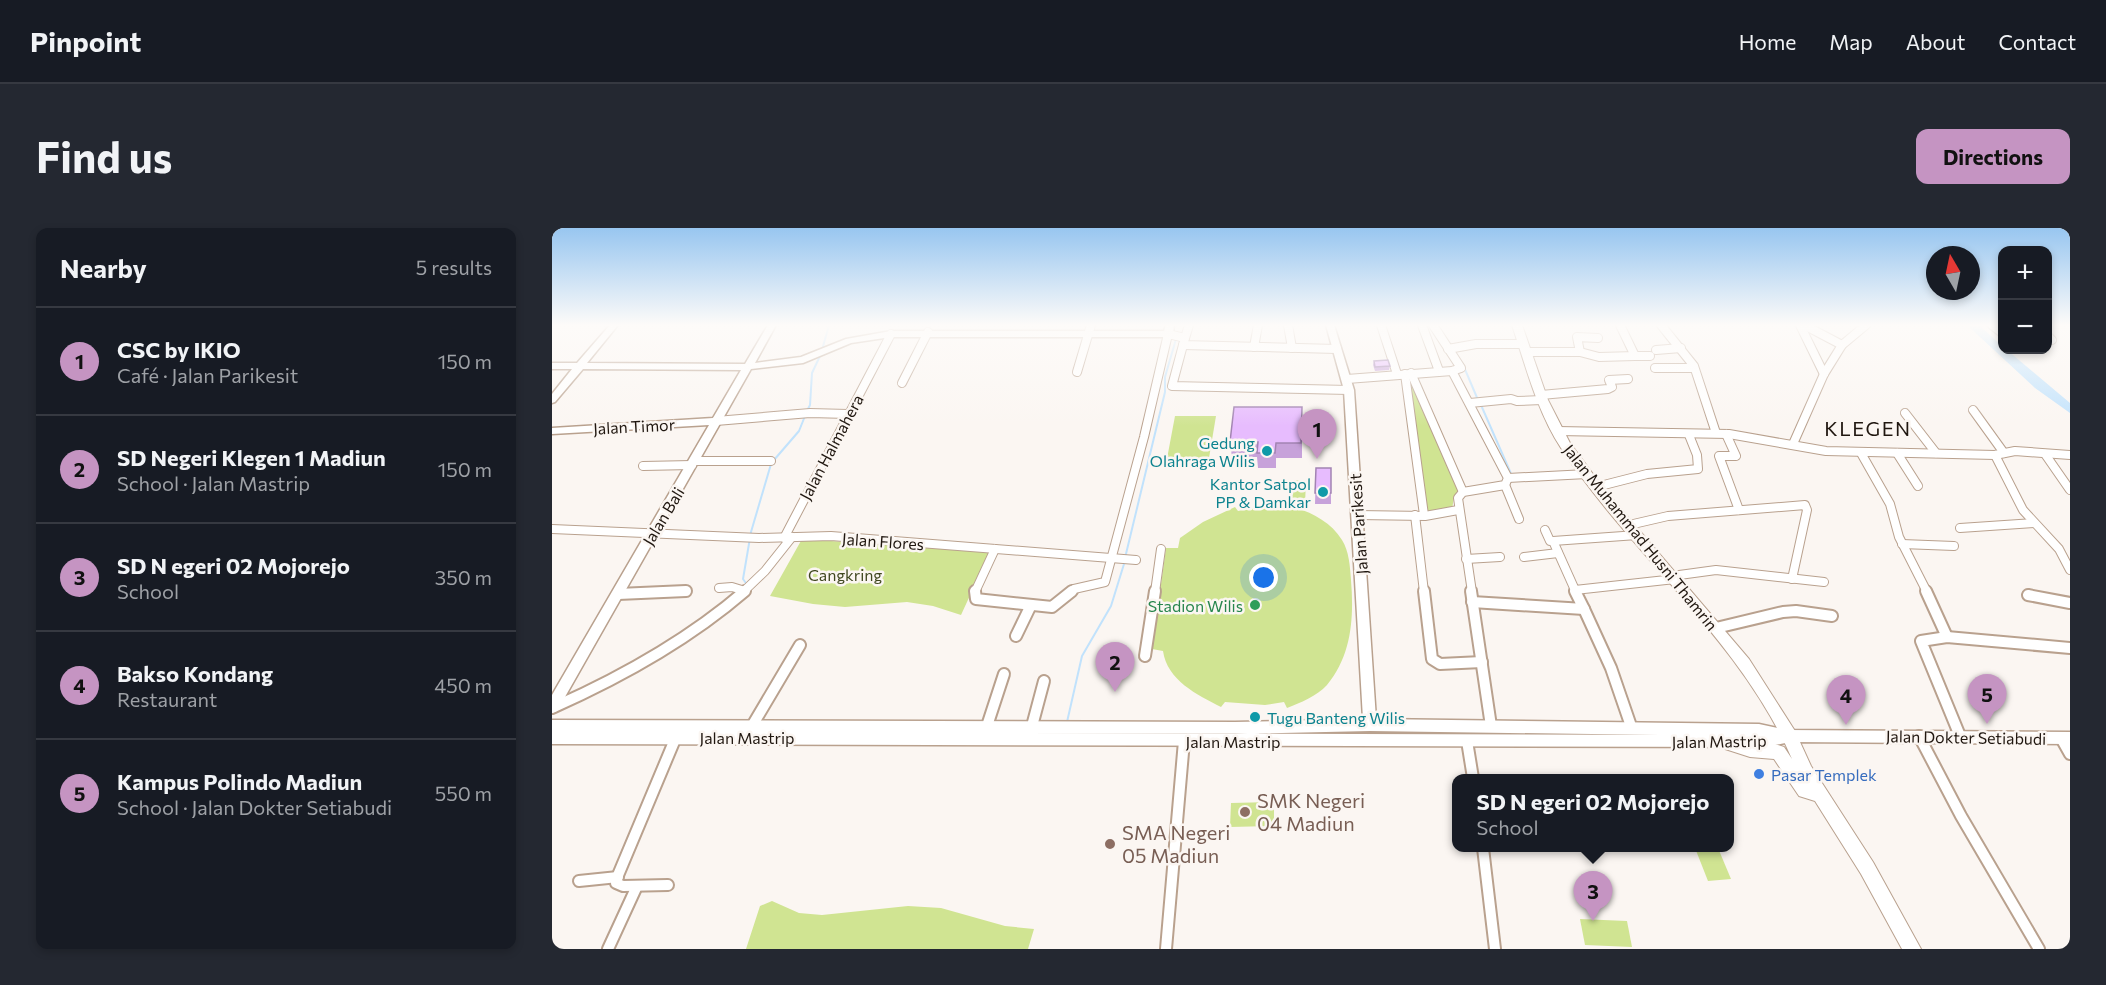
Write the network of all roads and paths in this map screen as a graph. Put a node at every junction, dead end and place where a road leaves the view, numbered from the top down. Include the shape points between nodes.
1 (585, 359) edge
2 (752, 359) edge
3 (802, 359) edge
4 (878, 359) edge
5 (915, 359) edge
6 (1081, 359) edge
7 (1162, 359) edge
8 (1179, 359) edge
9 (1340, 359) edge
10 (1397, 359) edge
11 (1434, 359) edge
12 (1457, 359) edge
13 (1528, 359) edge
14 (1688, 359) edge
15 (1816, 359) edge
16 (1834, 359) edge
17 (552, 366) edge
18 (578, 367) junction
19 (747, 367) junction
20 (1655, 368) dead end
21 (1694, 368) junction
22 (1439, 371) junction
23 (1077, 372) dead end
24 (1455, 372) junction
25 (1404, 374) junction
26 (1824, 374) junction
27 (1628, 379) dead end
28 (902, 383) dead end
29 (1348, 384) junction
30 (1541, 397) junction
31 (552, 400) edge
32 (1470, 403) junction
33 (1973, 410) dead end
34 (1905, 413) dead end
35 (848, 414) junction
36 (716, 421) junction
37 (552, 431) edge
38 (1557, 432) junction
39 (1716, 433) junction
40 (1726, 434) junction
41 (1689, 435) junction
42 (1793, 444) junction
43 (1861, 453) junction
44 (1897, 453) junction
45 (1936, 453) junction
46 (2000, 454) junction
47 (2046, 454) junction
48 (2070, 455) edge
49 (771, 461) dead end
50 (693, 463) junction
51 (643, 466) dead end
52 (1587, 474) junction
53 (1506, 481) junction
54 (1918, 486) dead end
55 (1596, 487) junction
56 (2070, 490) edge
57 (1463, 492) junction
58 (1458, 510) junction
59 (1739, 510) junction
60 (1358, 515) junction
61 (1419, 515) junction
62 (1519, 519) dead end
63 (2034, 523) junction
64 (1960, 528) dead end
65 (1545, 530) dead end
66 (1633, 530) junction
67 (554, 531) edge
68 (653, 532) junction
69 (788, 537) junction
70 (1553, 541) junction
71 (1902, 544) junction
72 (1954, 546) dead end
73 (995, 549) junction
74 (1161, 549) dead end
75 (1558, 553) junction
76 (1500, 557) dead end
77 (1524, 557) dead end
78 (1113, 558) junction
79 (1466, 559) junction
80 (1135, 560) dead end
81 (2070, 570) edge
82 (1673, 578) junction
83 (1791, 579) junction
84 (1824, 582) dead end
85 (719, 588) dead end
86 (746, 590) junction
87 (1575, 590) junction
88 (686, 591) dead end
89 (618, 594) junction
90 (2028, 595) dead end
91 (1472, 602) junction
92 (2070, 603) edge
93 (1031, 605) junction
94 (1584, 609) junction
95 (1832, 616) dead end
96 (1716, 628) junction
97 (1016, 636) dead end
98 (1947, 637) junction
99 (800, 645) dead end
100 (2070, 648) edge
101 (1145, 656) dead end
102 (1482, 662) junction
103 (1004, 674) dead end
104 (1044, 681) dead end
105 (552, 708) edge
106 (1370, 725) junction
107 (552, 726) edge
108 (752, 726) junction
109 (987, 726) junction
110 (1032, 726) junction
111 (1491, 726) junction
112 (1632, 729) junction
113 (806, 732) junction
114 (1065, 733) junction
115 (1598, 735) junction
116 (676, 736) junction
117 (1790, 736) junction
118 (1919, 736) junction
119 (1960, 736) junction
120 (552, 738) edge
121 (2065, 738) edge
122 (1184, 741) junction
123 (1467, 741) junction
124 (1724, 742) junction
125 (2070, 754) edge
126 (1472, 774) edge
127 (1818, 794) junction
128 (1483, 852) edge
129 (618, 877) junction
130 (579, 881) dead end
131 (668, 885) dead end
132 (637, 886) junction
133 (608, 949) edge
134 (1166, 949) edge
135 (1495, 949) edge
136 (1912, 949) edge
137 (2039, 949) edge

1 - 18 main road
2 - 19 main road, Jalan Bali
3 - 19 main road
4 - 35 street, Jalan Halmahera
5 - 28 street
6 - 23 street
7 - 78 street
8 - 29 street via 1172,386
9 - 29 main road, Jalan Parikesit
10 - 25 street
11 - 22 street
12 - 24 street via 1461,367
13 - 30 highway, Jalan Muhammad Husni Thamrin
14 - 21 street
15 - 26 street
16 - 26 street
17 - 18 main road
18 - 19 main road
18 - 31 main road
19 - 36 main road, Jalan Bali
20 - 21 street
21 - 39 street
22 - 24 street
22 - 25 street
24 - 32 street
25 - 29 street
25 - 57 street
25 - 61 street
26 - 42 street
27 - 30 street via 1609,380 1612,387 1608,389
29 - 60 main road, Jalan Parikesit
30 - 32 street
30 - 38 highway, Jalan Muhammad Husni Thamrin
32 - 53 street
33 - 46 street
34 - 45 street
35 - 36 street via 807,413
35 - 69 street, Jalan Halmahera
36 - 37 main road, Jalan Timor
36 - 50 main road, Jalan Bali
38 - 41 street
38 - 52 highway, Jalan Muhammad Husni Thamrin
39 - 40 street
39 - 41 street
40 - 42 street
40 - 59 street via 1736,456 1719,456
41 - 55 street via 1698,469 1647,474
42 - 43 street
43 - 44 street
43 - 71 street via 1890,504
44 - 45 street
44 - 54 street
45 - 46 street
46 - 47 street
46 - 63 street via 2019,504
47 - 48 street
47 - 56 street
49 - 50 street
50 - 51 street
50 - 68 main road, Jalan Bali
52 - 53 street
52 - 55 highway, Jalan Muhammad Husni Thamrin
53 - 57 street
53 - 62 street
55 - 66 highway, Jalan Muhammad Husni Thamrin
57 - 58 street via 1458,498
58 - 61 street via 1452,514
58 - 79 street
59 - 66 street via 1668,516
59 - 83 street via 1798,504 1807,507
60 - 61 street
60 - 106 main road, Jalan Parikesit
61 - 102 street via 1432,658 1440,664
63 - 64 street
63 - 81 street via 2059,549
65 - 70 street
66 - 70 street via 1610,539
66 - 82 highway, Jalan Muhammad Husni Thamrin
67 - 68 street, Jalan Flores
68 - 69 street, Jalan Flores
68 - 89 main road, Jalan Bali
69 - 73 street, Jalan Flores via 831,536
69 - 86 street, Jalan Halmahera
70 - 75 street
71 - 72 street
71 - 98 street
73 - 78 street, Jalan Flores
73 - 93 street via 974,597
74 - 101 street
75 - 77 street
75 - 87 street
76 - 79 street
78 - 80 street, Jalan Flores
78 - 93 street via 1105,582 1074,589 1055,606
79 - 91 street
82 - 83 street via 1716,570
82 - 87 street
82 - 96 highway, Jalan Muhammad Husni Thamrin
83 - 84 street
85 - 86 street
86 - 105 street, Jalan Halmahera via 715,617 638,668
87 - 94 street
88 - 89 street
89 - 105 main road, Jalan Bali
90 - 92 street
91 - 94 street
91 - 102 street
93 - 97 street
94 - 112 street via 1599,636
95 - 96 street via 1783,612
96 - 117 highway, Jalan Muhammad Husni Thamrin via 1744,663
98 - 100 street
98 - 119 street via 1923,639 1921,643
99 - 108 street
102 - 111 street
103 - 109 street
104 - 110 street
106 - 111 main road, Jalan Mastrip
106 - 114 main road, Jalan Mastrip
107 - 108 main road, Jalan Mastrip
108 - 113 main road, Jalan Mastrip
109 - 110 main road, Jalan Mastrip
109 - 113 main road, Jalan Mastrip
110 - 114 main road, Jalan Mastrip
111 - 115 main road, Jalan Mastrip
112 - 115 main road, Jalan Mastrip
112 - 117 main road, Jalan Mastrip via 1758,729
113 - 114 main road, Jalan Mastrip
113 - 116 main road, Jalan Mastrip
114 - 122 main road, Jalan Mastrip
115 - 123 main road, Jalan Mastrip
115 - 124 main road, Jalan Mastrip
116 - 120 main road, Jalan Mastrip
116 - 129 street
117 - 118 main road, Jalan Dokter Setiabudi
117 - 124 main road, Jalan Mastrip
117 - 127 highway, Jalan Muhammad Husni Thamrin
118 - 119 main road, Jalan Dokter Setiabudi
118 - 137 street
119 - 121 main road, Jalan Dokter Setiabudi
121 - 125 street
122 - 123 main road, Jalan Mastrip
122 - 134 street
123 - 126 street
124 - 127 highway via 1750,750 1778,752 1805,791
127 - 136 highway, Jalan Muhammad Husni Thamrin via 1867,868
128 - 135 street
129 - 130 street
129 - 132 street via 619,884
131 - 132 street
132 - 133 street

